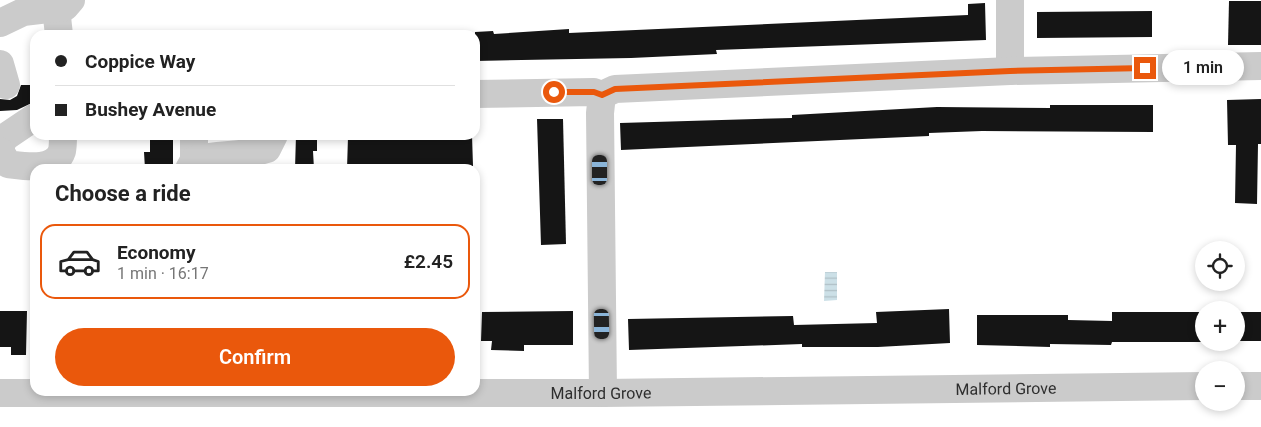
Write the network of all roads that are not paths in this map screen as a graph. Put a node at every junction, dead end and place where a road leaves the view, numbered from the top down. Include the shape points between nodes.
1 (1010, 0) edge
2 (64, 4) edge
3 (0, 23) edge
4 (60, 30) edge
5 (1261, 66) edge
6 (1010, 71) junction
7 (480, 94) edge
8 (602, 95) junction
9 (30, 120) edge
10 (63, 140) edge
11 (272, 140) edge
12 (0, 149) edge
13 (192, 154) edge
14 (47, 164) edge
15 (30, 166) edge
16 (1195, 386) edge
17 (1245, 386) edge
18 (1261, 386) edge
19 (30, 391) edge
20 (0, 393) edge
21 (480, 393) edge
22 (602, 393) junction

1 - 6 street
2 - 3 street via 23,12
2 - 4 street
5 - 6 street
6 - 8 street via 615,89
7 - 8 street via 594,92
8 - 22 street
9 - 12 street via 4,138
10 - 14 street via 62,152
11 - 13 street via 267,149 252,154 206,157
12 - 15 street via 8,164
16 - 22 street, Malford Grove
17 - 18 street
19 - 20 street, Malford Grove
21 - 22 street, Malford Grove

